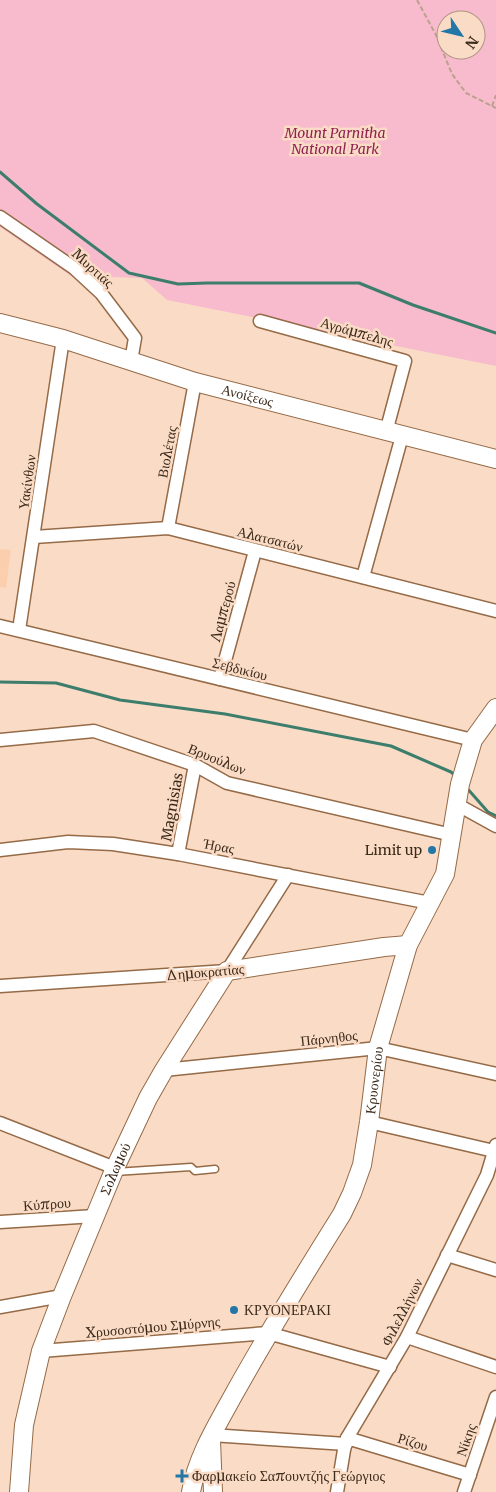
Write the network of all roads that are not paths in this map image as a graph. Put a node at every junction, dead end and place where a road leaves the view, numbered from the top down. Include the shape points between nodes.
1 (0, 218) edge
2 (260, 321) dead end
3 (0, 323) edge
4 (62, 339) junction
5 (131, 361) junction
6 (195, 382) junction
7 (394, 434) junction
8 (496, 459) edge
9 (168, 528) junction
10 (34, 537) junction
11 (255, 551) junction
12 (363, 577) junction
13 (496, 611) edge
14 (0, 626) edge
15 (19, 630) junction
16 (220, 679) junction
17 (496, 708) edge
18 (0, 740) edge
19 (473, 740) junction
20 (195, 765) junction
21 (458, 805) junction
22 (496, 826) edge
23 (452, 834) junction
24 (0, 850) edge
25 (178, 854) junction
26 (288, 875) junction
27 (430, 903) junction
28 (408, 945) junction
29 (227, 971) junction
30 (0, 986) edge
31 (378, 1048) junction
32 (164, 1070) junction
33 (496, 1074) edge
34 (369, 1122) junction
35 (1, 1125) edge
36 (495, 1148) edge
37 (215, 1169) dead end
38 (115, 1170) junction
39 (491, 1176) edge
40 (96, 1216) junction
41 (0, 1222) edge
42 (447, 1255) junction
43 (496, 1270) edge
44 (62, 1296) junction
45 (0, 1308) edge
46 (268, 1332) junction
47 (407, 1337) junction
48 (41, 1351) junction
49 (390, 1367) junction
50 (496, 1367) edge
51 (496, 1397) edge
52 (211, 1436) junction
53 (346, 1441) junction
54 (470, 1475) junction
55 (18, 1492) edge
56 (191, 1492) edge
57 (213, 1492) edge
58 (337, 1492) edge
59 (464, 1492) edge

1 - 5 street, Μυρτιάς via 74,268 101,293 135,338
2 - 7 street, Αγράμπελης via 405,361
3 - 4 main road, Ανοίξεως
4 - 5 main road, Ανοίξεως
4 - 10 street, Υακίνθων
5 - 6 main road, Ανοίξεως
6 - 7 main road, Ανοίξεως
6 - 9 street, Βιολέτας
7 - 8 main road, Ανοίξεως
7 - 12 street, Αγράμπελης
9 - 10 street, Αλατσατών
9 - 11 street, Αλατσατών
10 - 15 street, Υακίνθων
11 - 12 street, Αλατσατών
11 - 16 street, Λαμπερού
12 - 13 street, Αλατσατών
14 - 15 street, Σεβδικίου
15 - 16 street, Σεβδικίου
16 - 19 street, Σεβδικίου
17 - 19 main road, Κρυονερίου
18 - 20 street, Βρυούλων via 94,731
19 - 21 main road, Κρυονερίου via 460,784
20 - 23 street, Βρυούλων via 227,783
20 - 25 street, Magnisias
21 - 22 street
21 - 23 main road, Κρυονερίου
23 - 27 main road, Κρυονερίου via 444,874
24 - 25 street, Ήρας via 68,842 113,844
25 - 26 street, Ήρας
26 - 27 street, Ήρας
26 - 29 street, Σολωμού
27 - 28 main road, Κρυονερίου
28 - 29 main road, Δημοκρατίας
28 - 31 main road, Κρυονερίου
29 - 30 street, Δημοκρατίας
29 - 32 main road, Σολωμού
31 - 32 street, Πάρνηθος
31 - 33 street, Πάρνηθος
31 - 34 main road, Κρυονερίου
32 - 38 main road, Σολωμού
34 - 36 street
34 - 46 main road, Κρυονερίου via 362,1165 342,1214
35 - 38 street
36 - 39 street, Φιλελλήνων
37 - 38 lane
38 - 40 main road, Σολωμού
39 - 42 street, Φιλελλήνων
40 - 41 street, Κύπρου
40 - 44 main road, Σολωμού
42 - 43 street
42 - 47 street, Φιλελλήνων
44 - 45 street
44 - 48 main road, Σολωμού
46 - 48 street, Χρυσοστόμου Σμύρνης
46 - 49 street
46 - 52 main road, Κρυονερίου
47 - 49 street, Φιλελλήνων
47 - 50 street
48 - 55 main road, Σολωμού via 24,1425
49 - 53 street, Φιλελλήνων
51 - 54 street, Νίκης
52 - 53 street, Ρίζου
52 - 56 main road, Κρυονερίου via 194,1475
52 - 57 main road
53 - 54 street, Ρίζου
53 - 58 street, Φιλελλήνων
54 - 59 street, Νίκης

